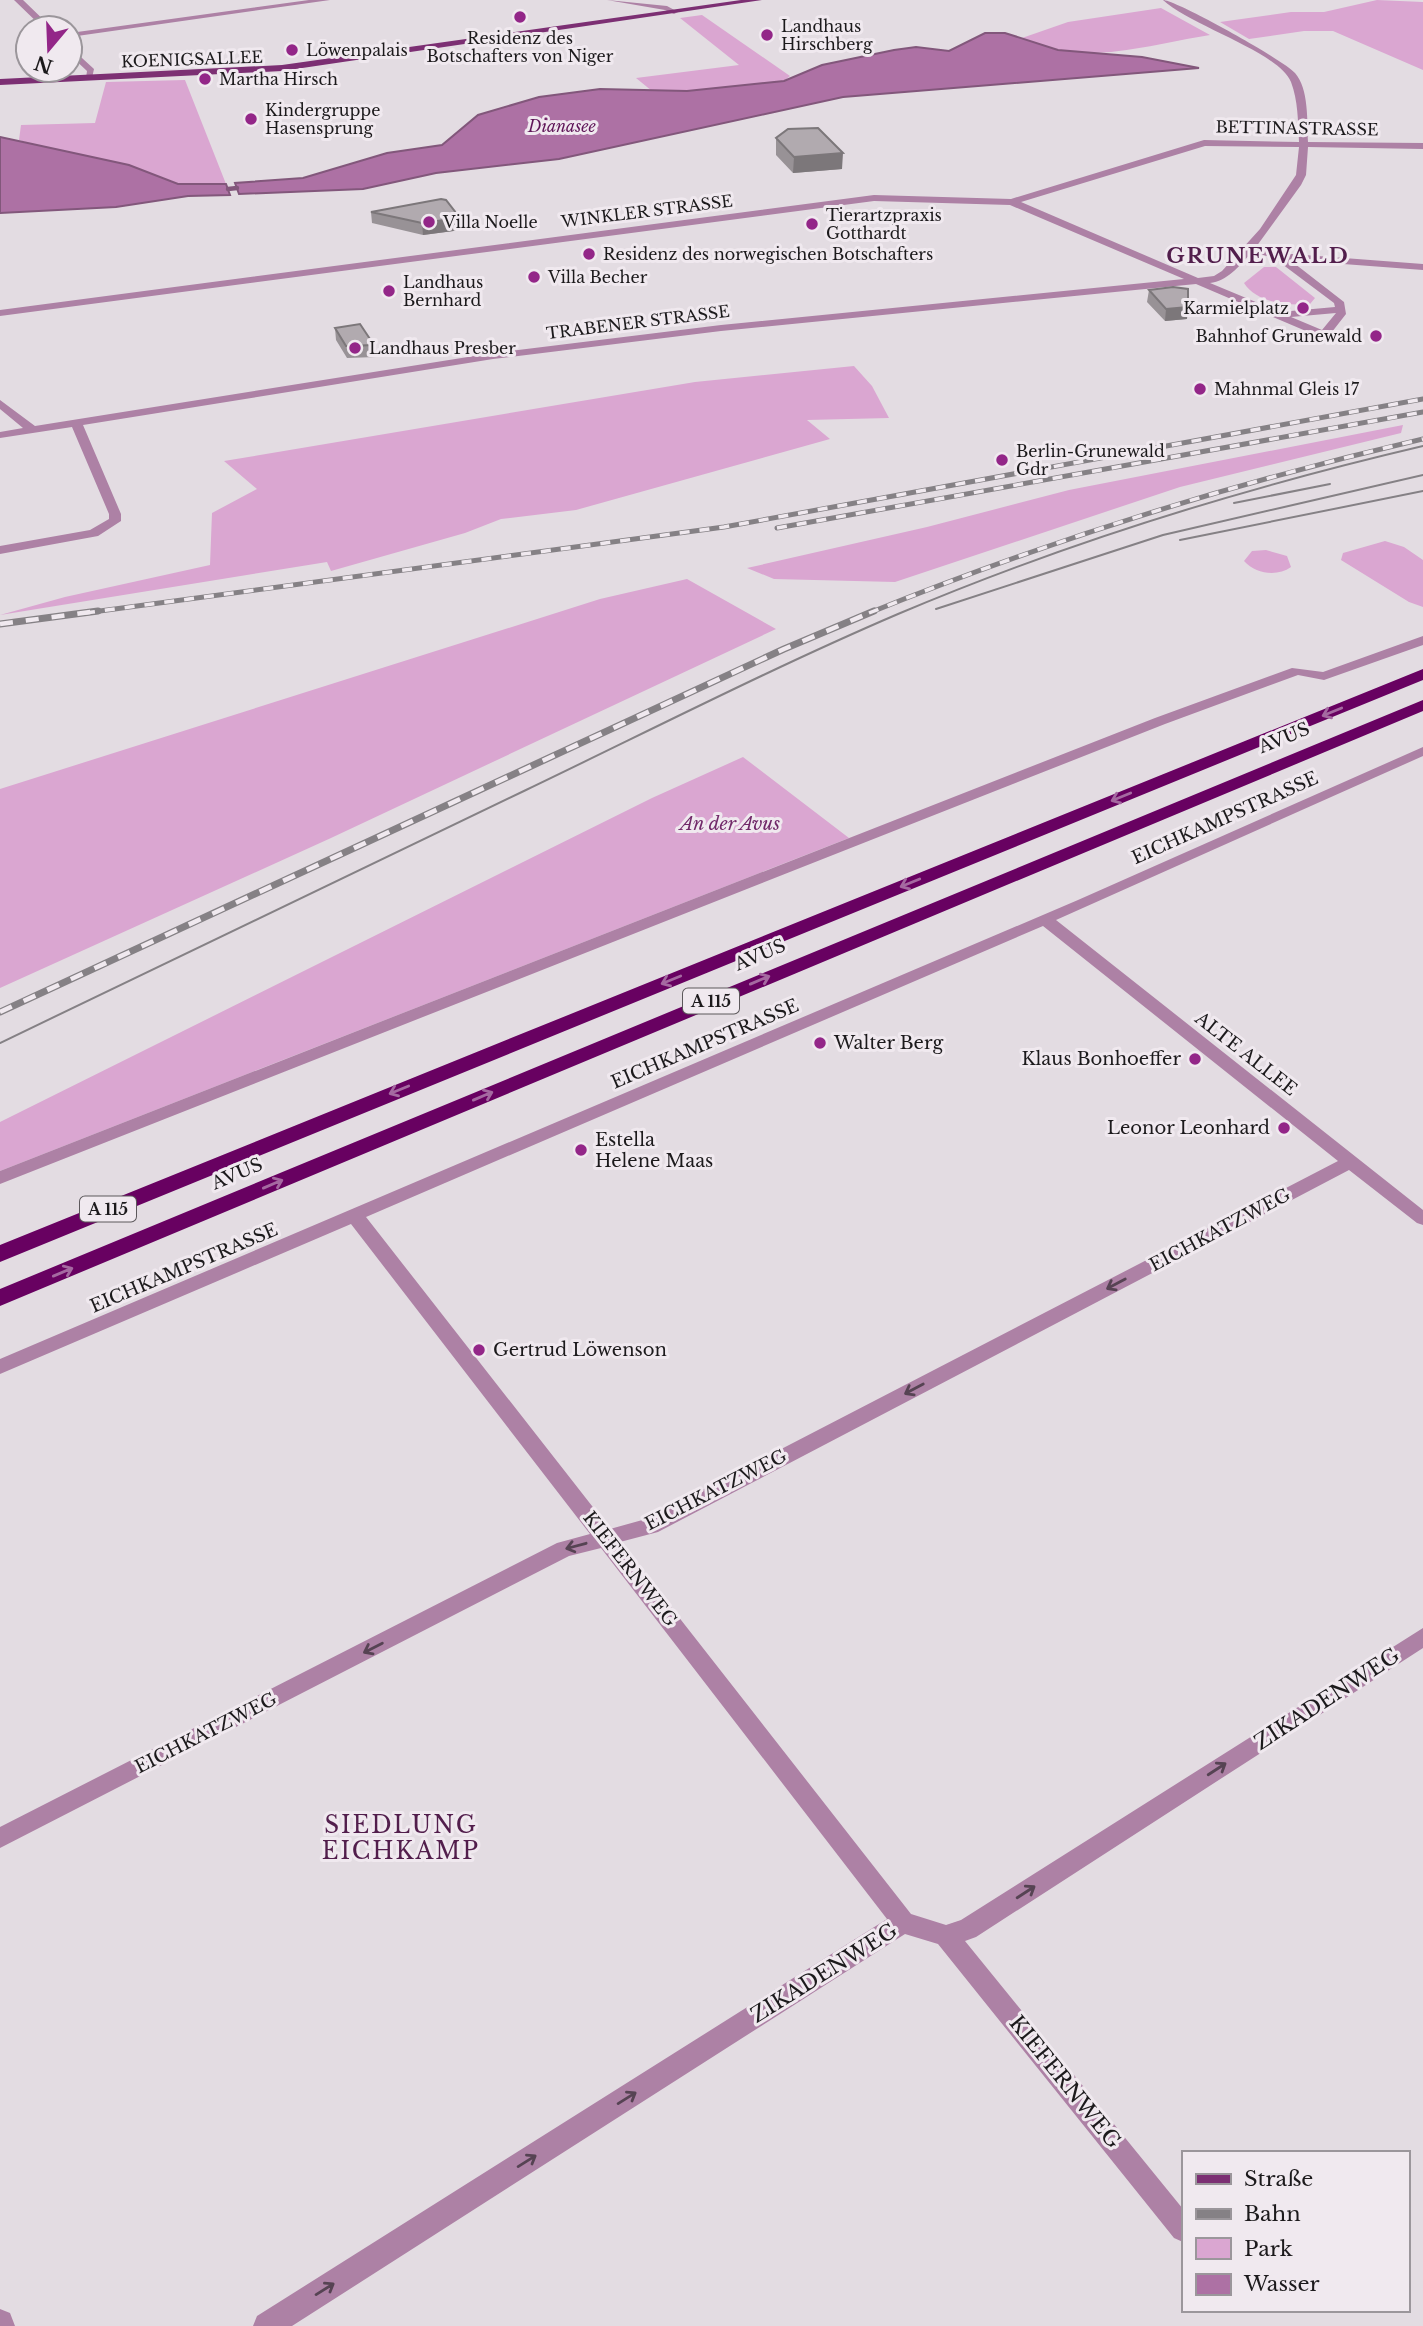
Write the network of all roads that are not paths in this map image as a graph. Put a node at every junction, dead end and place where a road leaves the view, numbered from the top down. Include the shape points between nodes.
1 (18, 0) edge
2 (326, 0) edge
3 (611, 0) edge
4 (650, 0) edge
5 (758, 0) edge
6 (1167, 0) edge
7 (695, 9) junction
8 (674, 12) junction
9 (33, 14) edge
10 (84, 33) edge
11 (84, 64) edge
12 (89, 76) junction
13 (0, 82) edge
14 (1303, 142) junction
15 (1423, 146) edge
16 (1012, 202) junction
17 (1251, 248) junction
18 (1278, 256) junction
19 (1423, 267) edge
20 (1201, 282) junction
21 (1341, 309) junction
22 (0, 313) edge
23 (1282, 315) junction
24 (0, 403) edge
25 (76, 423) junction
26 (33, 430) junction
27 (0, 435) edge
28 (0, 550) edge
29 (1423, 640) edge
30 (1423, 674) edge
31 (1423, 705) edge
32 (1423, 751) edge
33 (1044, 919) junction
34 (1350, 1162) junction
35 (216, 1164) junction
36 (0, 1178) edge
37 (356, 1217) junction
38 (1423, 1219) edge
39 (0, 1245) edge
40 (0, 1254) edge
41 (0, 1298) edge
42 (0, 1367) edge
43 (606, 1538) junction
44 (1423, 1637) edge
45 (0, 1838) edge
46 (903, 1922) junction
47 (946, 1936) junction
48 (1182, 2228) edge
49 (267, 2326) edge

1 - 9 street
2 - 10 street
3 - 8 street
4 - 7 street
5 - 7 main road, KOENIGSALLEE
6 - 14 street via 1291,74 1299,91
7 - 8 main road, KOENIGSALLEE
8 - 12 main road, KOENIGSALLEE via 282,68
11 - 12 street via 91,71
12 - 13 main road, KOENIGSALLEE
14 - 15 street, BETTINASTRASSE
14 - 16 street, BETTINASTRASSE via 1204,143
14 - 17 street via 1300,178
16 - 20 street, WINKLER STRASSE
16 - 22 street, WINKLER STRASSE via 874,198
17 - 18 street
17 - 20 street via 1226,275
18 - 19 street
18 - 21 street via 1339,302
20 - 23 street, WINKLER STRASSE
20 - 25 street, TRABENER STRASSE via 721,328 519,353
21 - 23 street
21 - 23 street, WINKLER STRASSE via 1342,314 1324,335
24 - 26 street
25 - 26 street, TRABENER STRASSE
25 - 28 street via 115,521 94,533
26 - 27 street, TRABENER STRASSE
29 - 36 street via 1324,676 1297,671 1160,721
30 -> 35 highway, AVUS / A 115
41 -> 31 highway, AVUS / A 115
32 - 33 street, EICHKAMPSTRASSE
33 - 34 street, ALTE ALLEE
33 - 37 street, EICHKAMPSTRASSE
34 - 38 street, ALTE ALLEE
34 -> 43 street, EICHKATZWEG via 650,1526
35 - 39 highway
35 - 40 highway, AVUS / A 115
37 - 42 street, EICHKAMPSTRASSE
37 - 43 street, KIEFERNWEG
43 -> 45 street, EICHKATZWEG via 564,1549
43 - 46 street, KIEFERNWEG
47 -> 44 street, ZIKADENWEG via 968,1929
46 - 47 street, ZIKADENWEG
49 -> 46 street, ZIKADENWEG
47 - 48 street, KIEFERNWEG

